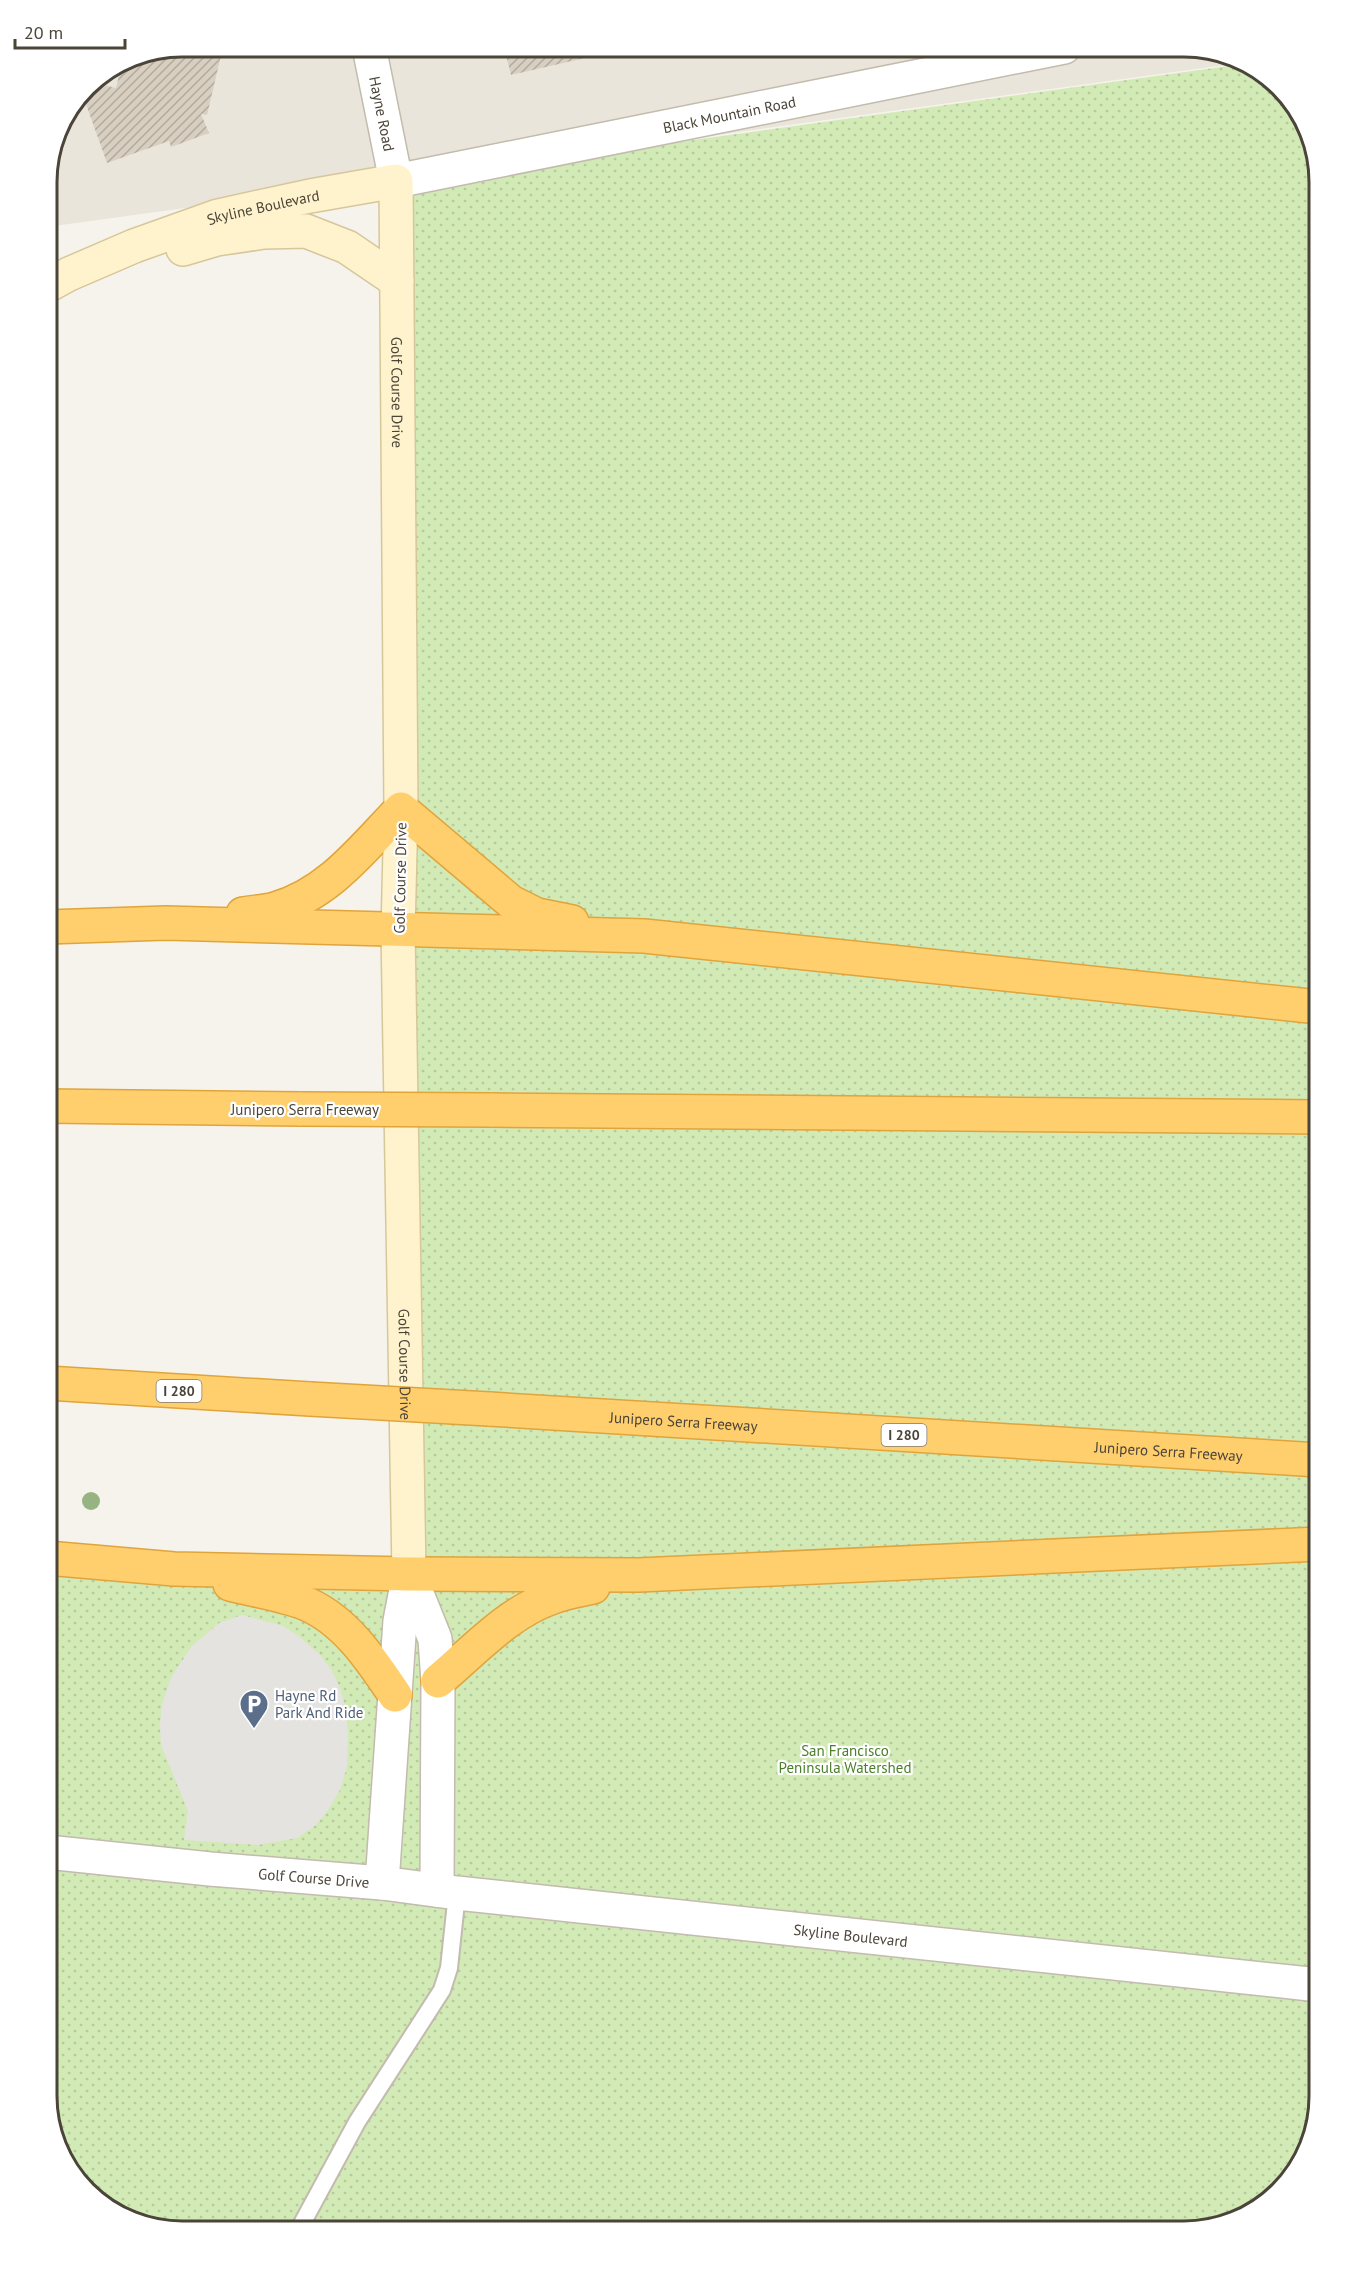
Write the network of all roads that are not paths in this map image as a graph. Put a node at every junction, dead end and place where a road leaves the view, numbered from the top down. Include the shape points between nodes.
1 (371, 57) edge
2 (1014, 57) edge
3 (396, 181) junction
4 (134, 246) junction
5 (57, 281) edge
6 (397, 281) junction
7 (401, 809) junction
8 (185, 924) junction
9 (57, 927) edge
10 (398, 931) junction
11 (644, 936) junction
12 (1309, 1006) edge
13 (57, 1106) edge
14 (1309, 1117) edge
15 (57, 1384) edge
16 (1309, 1459) edge
17 (1309, 1545) edge
18 (57, 1559) edge
19 (174, 1569) junction
20 (409, 1574) junction
21 (639, 1575) junction
22 (438, 1681) junction
23 (396, 1695) junction
24 (57, 1853) edge
25 (382, 1883) junction
26 (447, 1892) junction
27 (1309, 1984) edge
28 (303, 2221) edge

1 - 3 street, Hayne Road
2 - 3 street, Black Mountain Road
3 - 4 main road, Skyline Boulevard via 218,216
3 - 6 main road, Golf Course Drive
4 - 5 main road, Skyline Boulevard
4 - 6 main road, Skyline Boulevard via 156,257 217,239 306,231 347,247
6 - 7 main road, Golf Course Drive
7 - 8 highway via 322,887 276,909
7 - 10 main road, Golf Course Drive
7 - 11 highway via 511,902 537,915
8 - 9 highway
8 - 10 highway
10 - 11 highway
10 - 20 main road, Golf Course Drive
11 - 12 highway
13 - 14 highway, Junipero Serra Freeway, bridge
15 - 16 highway, Junipero Serra Freeway / I 280, bridge
17 - 21 highway
18 - 19 highway
19 - 20 highway
19 - 23 highway via 302,1602 324,1613 359,1644
20 - 21 highway
20 - 22 street, Golf Course Drive via 435,1639
20 - 23 street, Golf Course Drive via 400,1621
21 - 22 highway via 552,1597 527,1609
22 - 26 street, Golf Course Drive
23 - 25 street, Golf Course Drive
24 - 25 street, Golf Course Drive
25 - 26 street, Skyline Boulevard
26 - 27 street, Skyline Boulevard
26 - 28 lane via 449,1968 442,1990 357,2122

